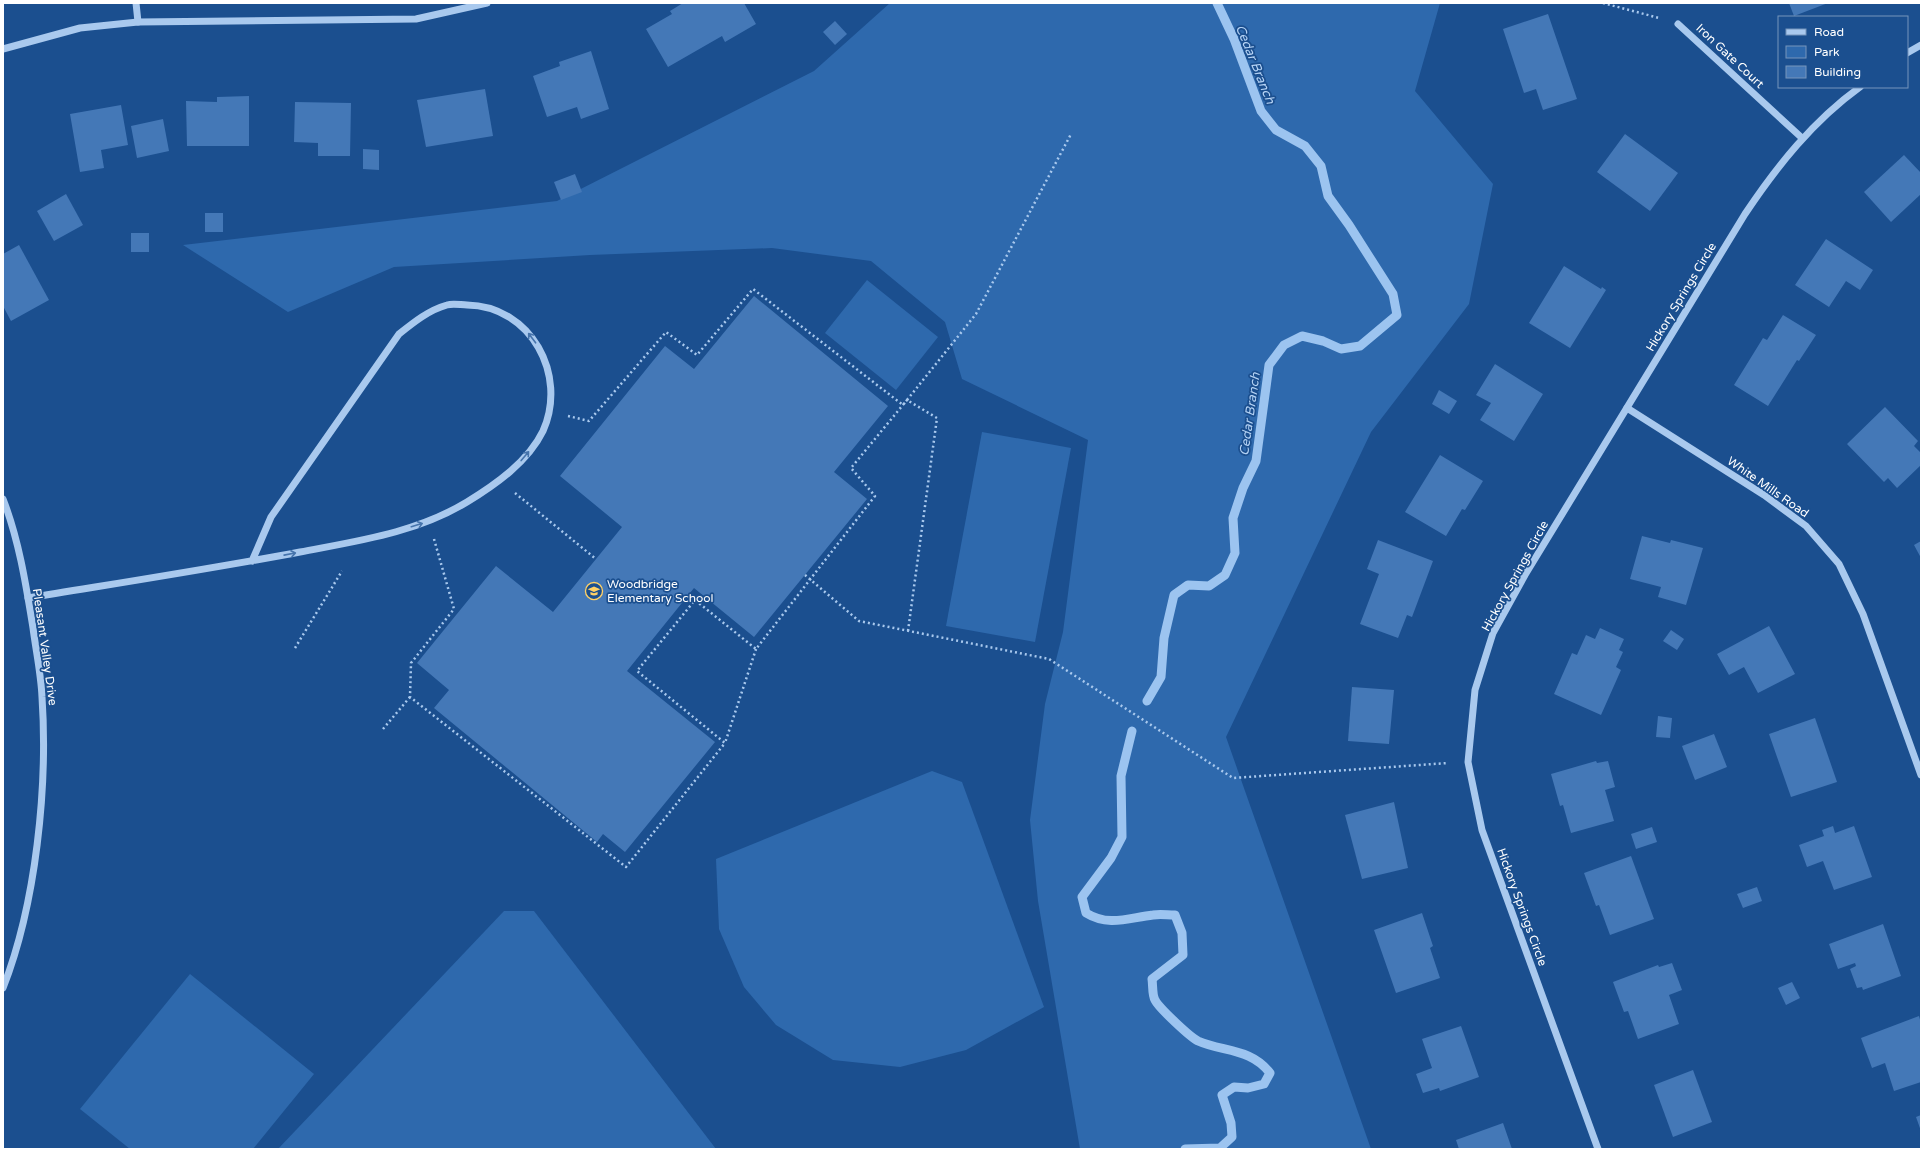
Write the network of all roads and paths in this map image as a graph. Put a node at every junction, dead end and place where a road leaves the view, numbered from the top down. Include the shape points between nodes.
1 (136, 3) edge
2 (487, 3) edge
3 (1603, 3) edge
4 (138, 22) junction
5 (1678, 24) joint
6 (1921, 45) edge
7 (3, 48) edge
8 (1908, 53) edge
9 (1859, 88) edge
10 (1071, 134) dead end
11 (1802, 138) junction
12 (907, 400) junction
13 (1627, 408) junction
14 (550, 412) junction
15 (499, 480) junction
16 (3, 499) edge
17 (429, 521) junction
18 (596, 559) dead end
19 (252, 561) junction
20 (342, 571) dead end
21 (805, 575) dead end
22 (810, 580) junction
23 (28, 598) junction
24 (908, 631) junction
25 (295, 648) dead end
26 (756, 649) junction
27 (410, 697) junction
28 (383, 728) dead end
29 (725, 743) junction
30 (1468, 762) junction
31 (1921, 775) edge
32 (3, 988) edge
33 (1598, 1149) edge

1 - 4 street
2 - 4 street via 416,19
3 - 5 path
4 - 7 street via 80,28
5 - 11 street, Iron Gate Court
6 - 8 street
9 - 11 street, Hickory Springs Circle
10 - 12 path via 976,314
11 - 13 street, Hickory Springs Circle via 1769,178 1745,214
12 - 14 path via 902,405 753,289 697,355 666,332 589,421
12 - 22 path via 851,468 875,496
12 - 24 path via 938,418
13 - 30 street, Hickory Springs Circle via 1525,574 1493,633 1475,690
13 - 31 street, White Mills Road via 1764,495 1806,526 1839,564 1863,614
15 -> 14 street via 524,458 542,432
14 -> 19 street via 551,381 542,352 527,331 502,312 478,305 448,304 422,316 399,334 276,511
15 - 17 street via 466,503
15 - 18 path
16 - 23 street, Pleasant Valley Drive via 10,517
19 -> 17 street via 384,535
17 - 27 path via 454,609 411,663
19 - 23 street
20 - 25 path
21 - 22 path
22 - 24 path via 859,621
22 - 26 path
23 - 32 street, Pleasant Valley Drive via 42,696 43,786 33,875 13,963
24 - 30 path via 1049,659 1233,778
26 - 29 path
26 - 29 path via 695,600 636,671
27 - 28 path
27 - 29 path via 626,867
30 - 33 street, Hickory Springs Circle via 1482,830

